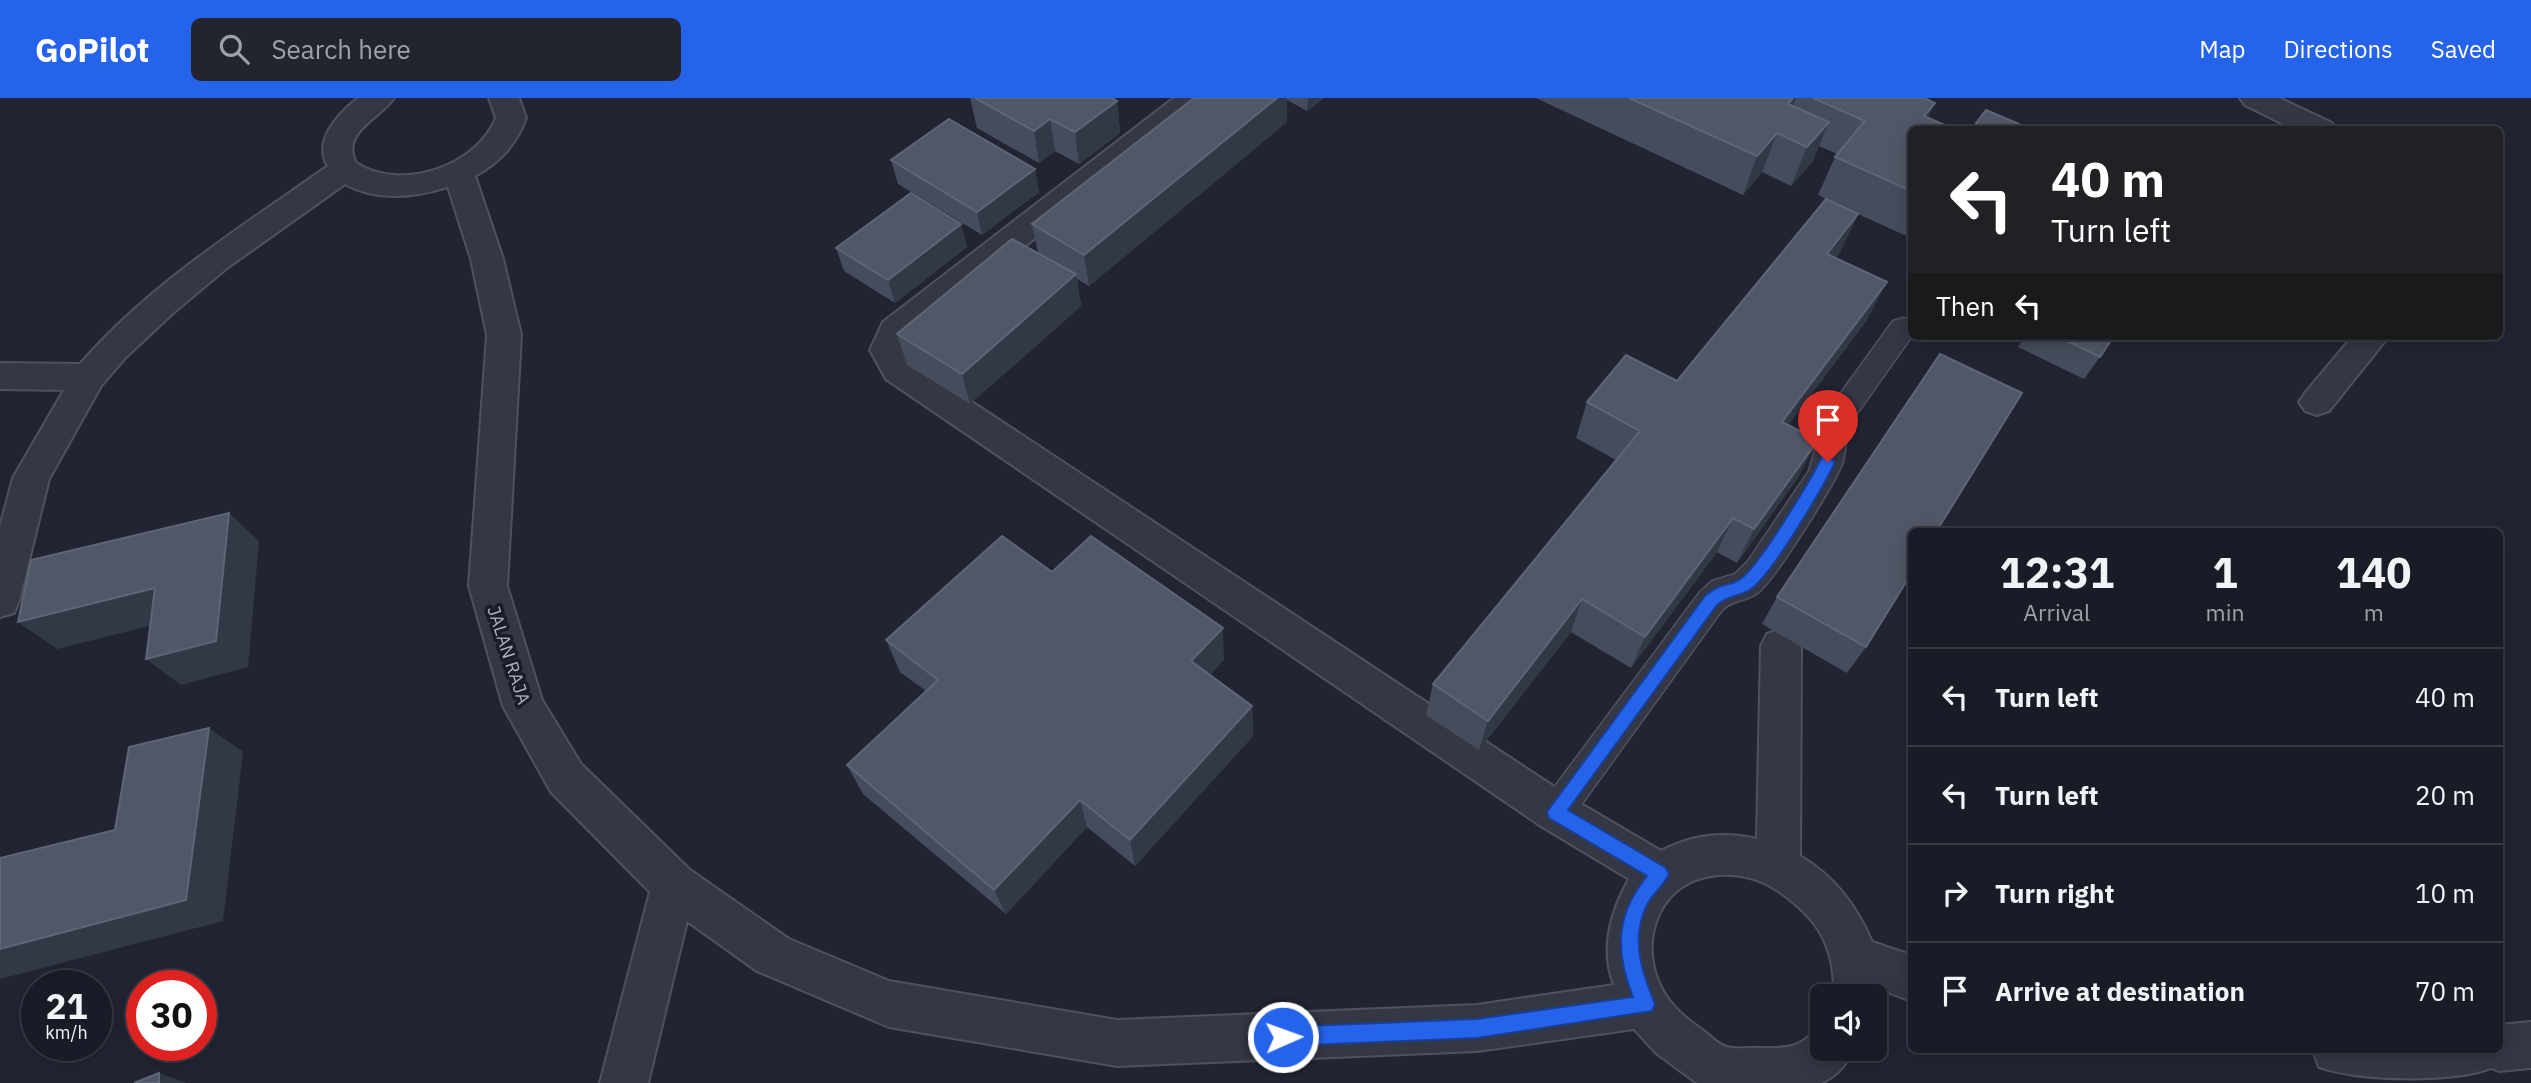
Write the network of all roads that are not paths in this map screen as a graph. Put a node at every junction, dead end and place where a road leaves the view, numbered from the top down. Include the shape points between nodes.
1 (379, 98) edge
2 (1193, 98) edge
3 (2255, 98) edge
4 (508, 99) edge
5 (2313, 126) edge
6 (345, 169) junction
7 (458, 172) junction
8 (1903, 328) dead end
9 (2369, 340) edge
10 (0, 376) edge
11 (89, 377) junction
12 (2317, 402) dead end
13 (0, 601) edge
14 (1781, 646) dead end
15 (1556, 812) junction
16 (1777, 866) junction
17 (1660, 874) junction
18 (674, 885) junction
19 (1856, 977) edge
20 (1908, 978) edge
21 (1645, 1004) junction
22 (2531, 1045) edge
23 (2503, 1048) edge
24 (2388, 1053) edge
25 (2445, 1053) edge
26 (1814, 1061) edge
27 (1719, 1076) edge
28 (624, 1083) edge

1 - 6 street via 351,119 339,137 338,154
2 - 15 street via 895,331 887,350 898,370
3 - 5 street
4 - 7 street via 511,118 502,138 485,156
6 - 7 street via 380,185 405,186
6 - 11 street via 161,304
7 - 18 street, JALAN RAJA via 504,335 488,586 523,706 566,778
8 - 15 lane via 1835,424 1821,477 1759,570 1744,585 1723,590 1711,601
9 - 12 street
10 - 11 street
11 - 13 street via 31,478
14 - 16 street
15 - 17 street
16 - 17 street via 1736,854 1694,856
16 - 19 street via 1812,888 1839,921
17 - 21 street via 1640,899 1629,931 1631,968
18 - 21 street, JALAN RAJA via 773,955 889,1004 1117,1043 1477,1028
18 - 28 street
19 - 20 street
21 - 27 street via 1671,1036
22 - 23 street
24 - 25 street
26 - 27 street via 1786,1073

